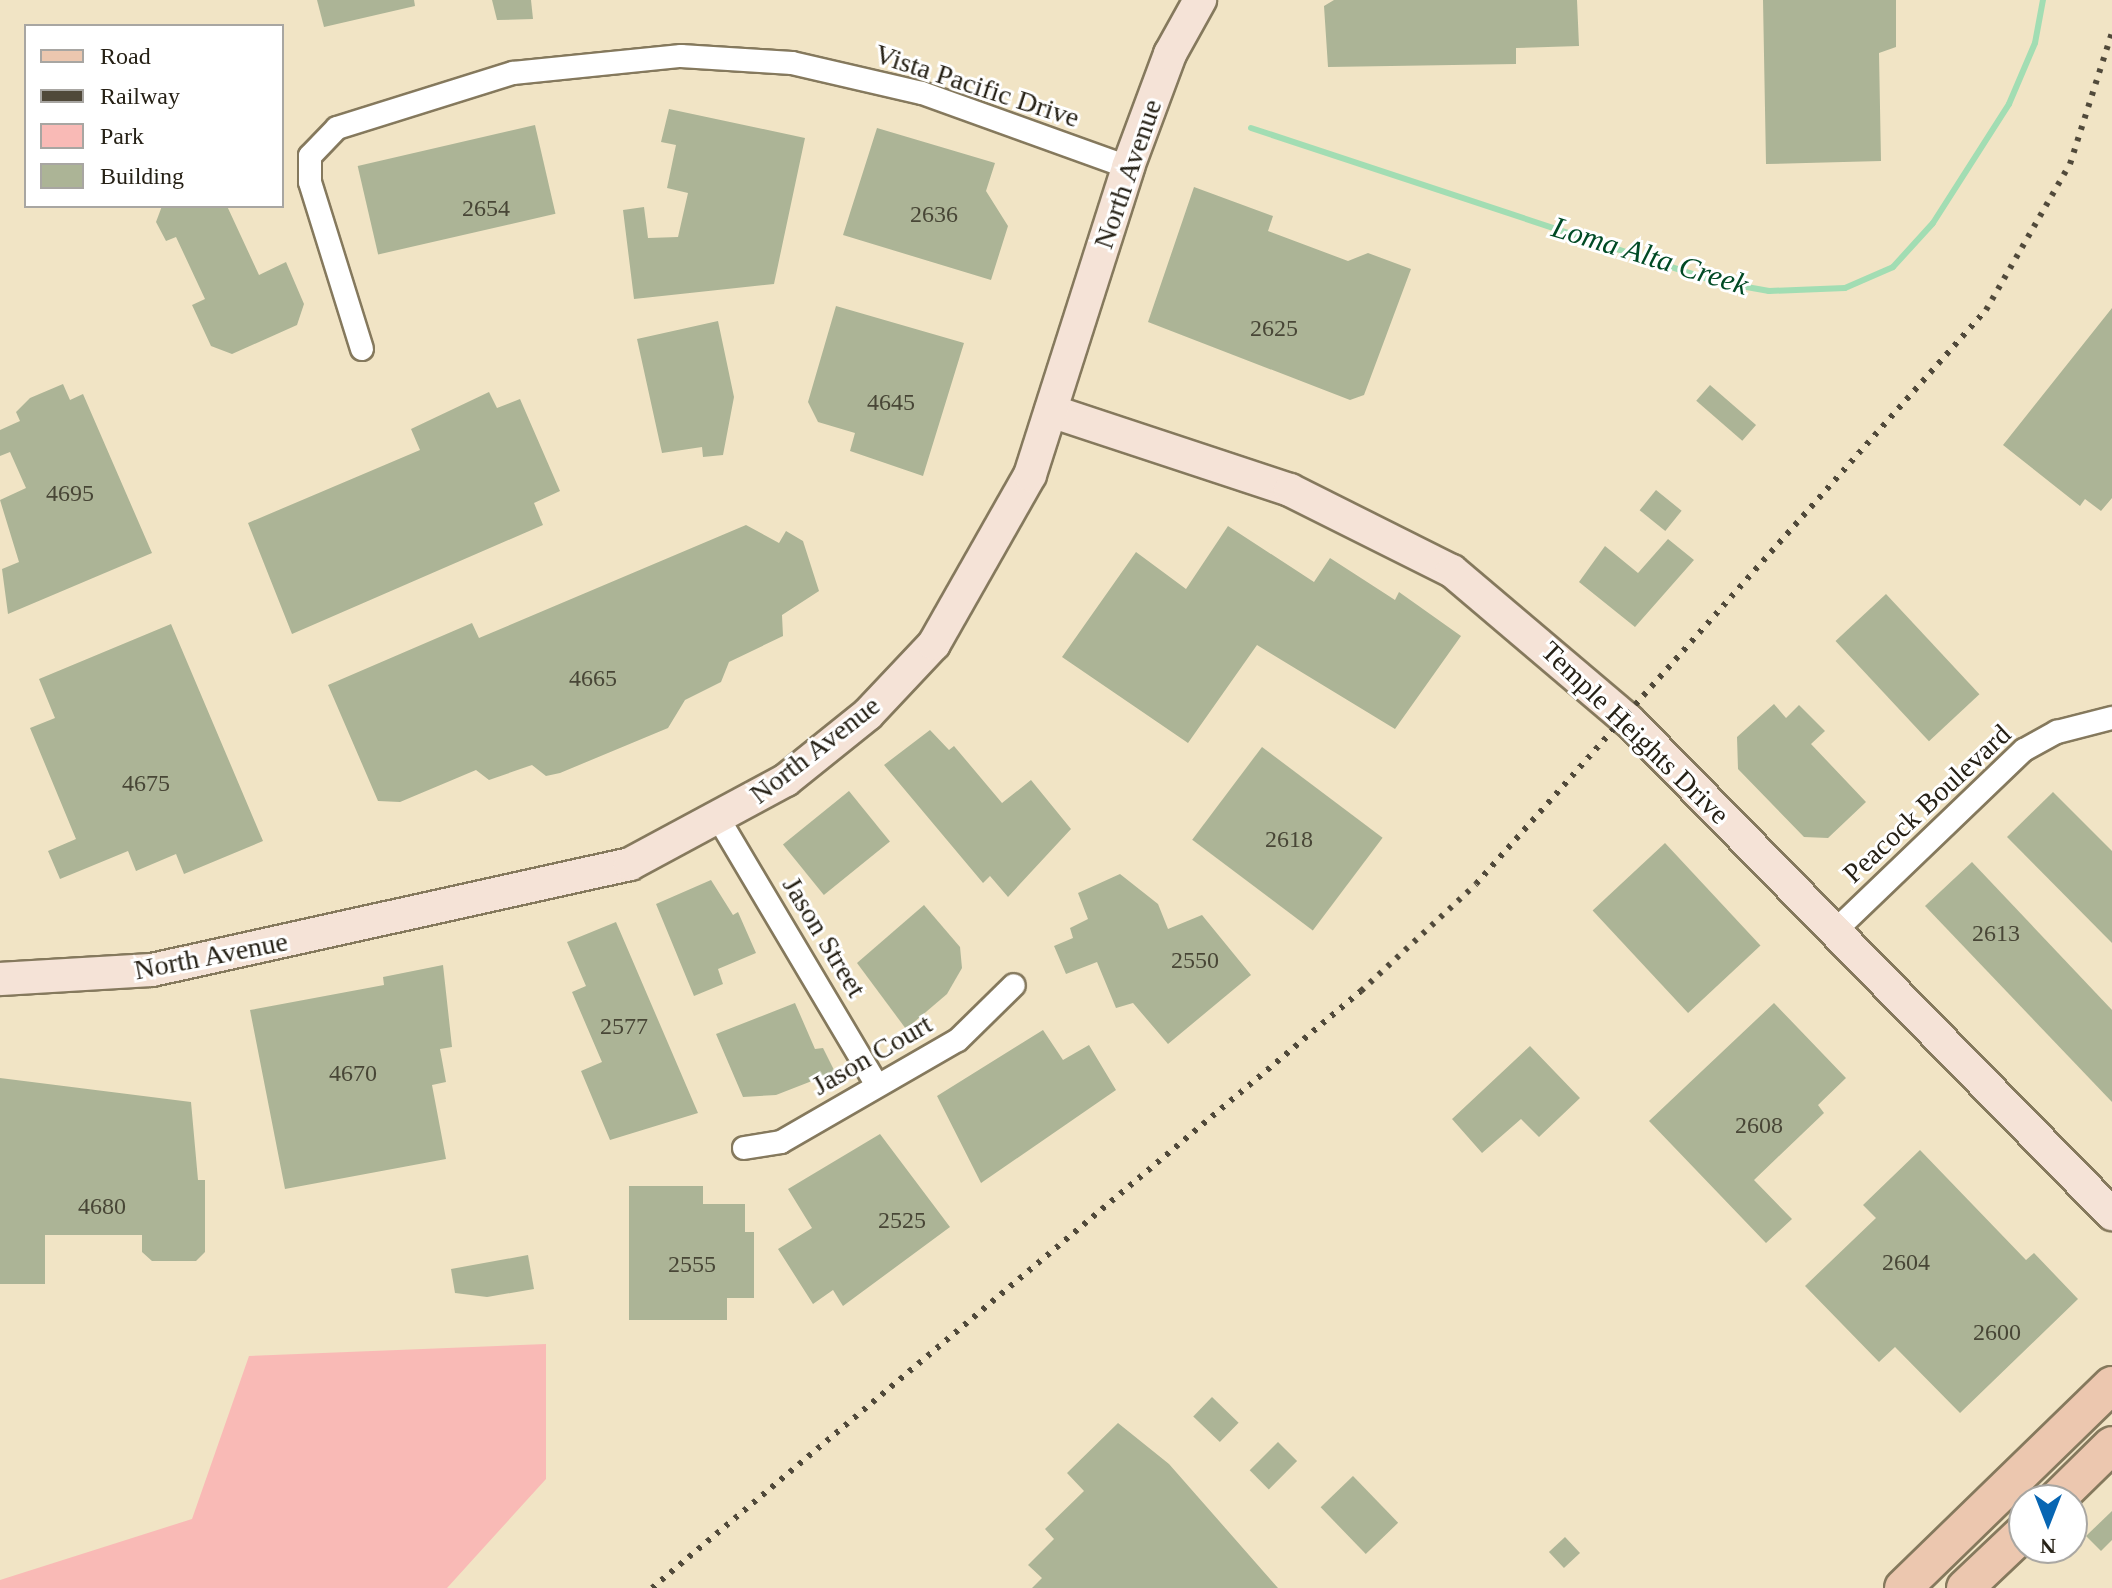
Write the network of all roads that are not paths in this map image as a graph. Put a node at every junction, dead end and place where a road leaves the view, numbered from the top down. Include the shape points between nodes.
1 (1200, 0) edge
2 (1128, 167) junction
3 (362, 349) dead end
4 (1051, 411) junction
5 (2112, 718) edge
6 (720, 821) junction
7 (1835, 931) junction
8 (0, 979) edge
9 (1014, 985) dead end
10 (877, 1085) junction
11 (744, 1148) dead end
12 (2112, 1214) edge
13 (2112, 1385) edge
14 (2112, 1445) edge
15 (2072, 1484) edge
16 (2008, 1547) edge
17 (1903, 1588) edge
18 (1965, 1588) edge

1 - 2 main road, North Avenue via 1170,54
2 - 3 street, Vista Pacific Drive via 922,93 792,63 681,56 513,73 337,128 310,156 310,182
2 - 4 main road, North Avenue
4 - 6 main road, North Avenue via 1019,498 934,644 868,714 786,780
4 - 7 main road, Temple Heights Drive via 1290,490 1452,571 1564,659
5 - 7 street, Peacock Boulevard via 2057,732 2024,750
6 - 8 main road, North Avenue via 630,864 545,887 152,970
6 - 10 street, Jason Street
7 - 12 main road, Temple Heights Drive
9 - 10 street, Jason Court via 958,1040
10 - 11 street, Jason Court via 781,1142
13 - 17 main road
14 - 15 main road
16 - 18 main road

